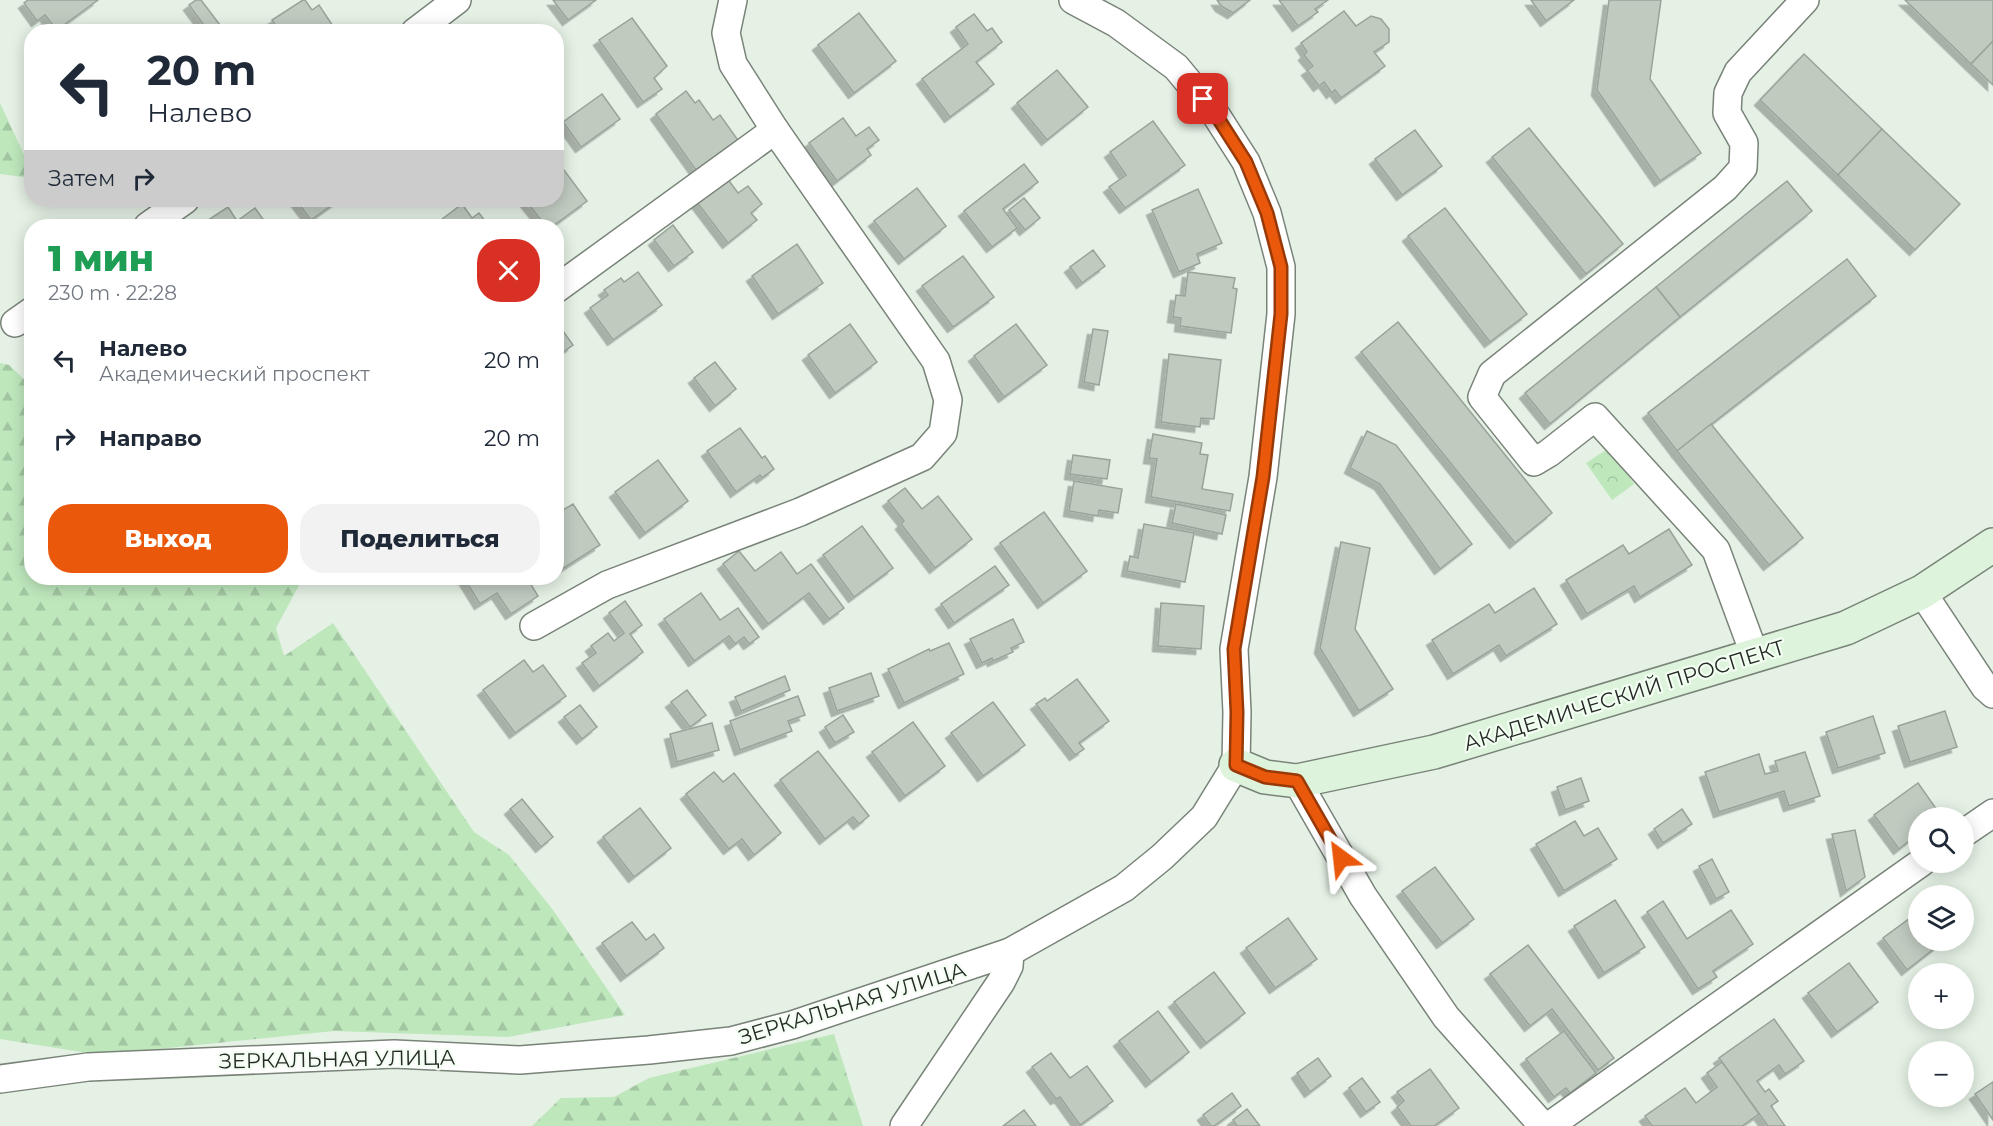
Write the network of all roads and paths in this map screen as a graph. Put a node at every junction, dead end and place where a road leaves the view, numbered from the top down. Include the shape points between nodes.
1 (457, 0) edge
2 (733, 0) edge
3 (1073, 0) edge
4 (1804, 0) edge
5 (1119, 11) edge
6 (426, 24) edge
7 (776, 130) junction
8 (175, 207) edge
9 (158, 219) edge
10 (564, 283) edge
11 (1993, 545) edge
12 (1922, 592) junction
13 (534, 626) dead end
14 (1755, 656) junction
15 (1993, 694) edge
16 (1236, 765) junction
17 (1297, 781) junction
18 (1993, 813) edge
19 (1974, 826) edge
20 (1908, 872) edge
21 (1010, 952) junction
22 (0, 1078) edge
23 (904, 1126) edge
24 (1543, 1126) edge
25 (1550, 1126) edge

1 - 6 street
2 - 7 street via 726,33 733,64
3 - 5 street
4 - 14 street via 1738,72 1728,93 1727,113 1744,143 1743,168 1725,188 1492,374 1482,396 1534,462 1595,417 1716,550
5 - 16 street via 1176,67 1216,115 1246,162 1267,213 1281,267 1281,314 1263,477 1234,649
7 - 10 street
7 - 13 street via 936,361 948,400 943,433 922,457 800,512 607,585
8 - 9 street
11 - 12 street, АКАДЕМИЧЕСКИЙ ПРОСПЕКТ
12 - 14 street, АКАДЕМИЧЕСКИЙ ПРОСПЕКТ via 1846,628
12 - 15 street
14 - 17 street, АКАДЕМИЧЕСКИЙ ПРОСПЕКТ via 1434,752
16 - 17 street, АКАДЕМИЧЕСКИЙ ПРОСПЕКТ via 1265,777
16 - 21 street, ЗЕРКАЛЬНАЯ УЛИЦА via 1204,817 1162,857 1124,888
17 - 24 street via 1363,896 1446,1017
18 - 19 street
20 - 25 street
21 - 22 street, ЗЕРКАЛЬНАЯ УЛИЦА via 792,1025 731,1041 520,1060 394,1054 88,1067
21 - 23 street via 1009,966 1001,982

